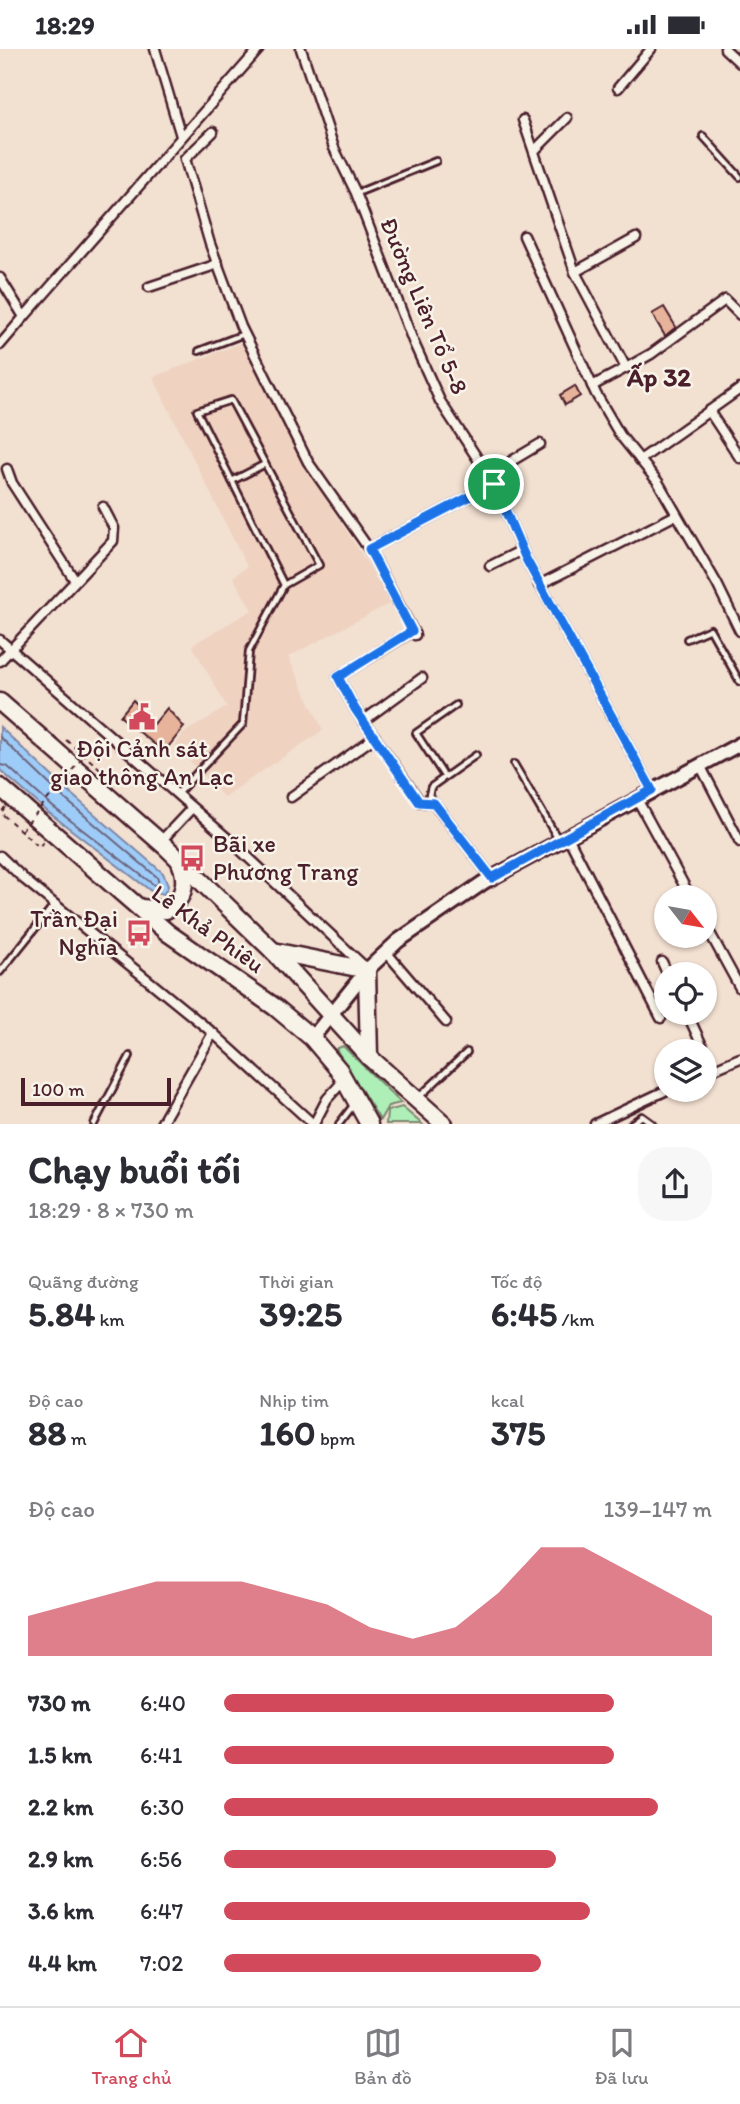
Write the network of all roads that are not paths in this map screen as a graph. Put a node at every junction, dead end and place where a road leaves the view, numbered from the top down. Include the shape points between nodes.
1 (155, 49) edge
2 (259, 49) edge
3 (300, 49) edge
4 (651, 49) edge
5 (725, 49) edge
6 (740, 63) edge
7 (618, 88) dead end
8 (567, 118) dead end
9 (523, 120) dead end
10 (212, 132) dead end
11 (703, 136) dead end
12 (178, 139) junction
13 (534, 151) junction
14 (185, 159) junction
15 (436, 161) dead end
16 (740, 177) edge
17 (356, 193) junction
18 (524, 236) dead end
19 (636, 238) dead end
20 (218, 264) junction
21 (575, 272) junction
22 (0, 278) edge
23 (149, 287) dead end
24 (740, 315) edge
25 (24, 317) junction
26 (245, 333) junction
27 (0, 345) edge
28 (199, 351) dead end
29 (626, 368) junction
30 (592, 386) junction
31 (740, 389) edge
32 (709, 411) junction
33 (540, 444) dead end
34 (740, 458) edge
35 (640, 460) junction
36 (265, 464) junction
37 (7, 469) dead end
38 (488, 475) junction
39 (232, 481) junction
40 (494, 484) junction
41 (103, 507) dead end
42 (676, 515) junction
43 (369, 549) junction
44 (522, 550) junction
45 (489, 566) dead end
46 (74, 579) junction
47 (284, 585) junction
48 (539, 585) junction
49 (740, 631) edge
50 (687, 639) dead end
51 (0, 640) edge
52 (11, 649) junction
53 (0, 661) edge
54 (422, 678) dead end
55 (740, 682) edge
56 (0, 702) edge
57 (456, 705) dead end
58 (363, 721) junction
59 (375, 737) junction
60 (740, 744) edge
61 (476, 755) dead end
62 (514, 764) dead end
63 (700, 765) junction
64 (444, 776) junction
65 (652, 790) junction
66 (6, 793) edge
67 (177, 795) junction
68 (291, 797) dead end
69 (637, 799) junction
70 (434, 803) junction
71 (192, 808) junction
72 (563, 837) junction
73 (160, 842) junction
74 (740, 842) edge
75 (0, 856) edge
76 (179, 859) junction
77 (492, 878) junction
78 (684, 885) edge
79 (54, 904) junction
80 (138, 908) junction
81 (718, 948) edge
82 (273, 951) junction
83 (386, 953) junction
84 (368, 970) junction
85 (0, 972) edge
86 (740, 988) edge
87 (654, 1004) edge
88 (331, 1017) junction
89 (446, 1022) dead end
90 (213, 1033) junction
91 (312, 1038) junction
92 (467, 1052) dead end
93 (130, 1056) dead end
94 (369, 1057) junction
95 (740, 1058) edge
96 (717, 1068) edge
97 (345, 1079) junction
98 (654, 1096) edge
99 (416, 1100) junction
100 (357, 1102) junction
101 (94, 1124) edge
102 (161, 1124) edge
103 (314, 1124) edge
104 (338, 1124) edge
105 (369, 1124) edge
106 (428, 1124) edge
107 (444, 1124) edge
108 (595, 1124) edge
109 (631, 1124) edge
110 (653, 1124) edge

1 - 12 street
2 - 12 street
3 - 17 street, Đường Liên Tổ 5-8 via 334,148
4 - 7 street
5 - 6 street
8 - 13 street
9 - 13 street
10 - 14 street
11 - 16 lane
12 - 14 street
12 - 25 street
13 - 21 street
14 - 20 street
15 - 17 lane
17 - 38 street, Đường Liên Tổ 5-8 via 440,401
18 - 30 street
19 - 21 street
20 - 23 street
20 - 26 street
21 - 29 street
22 - 25 street
24 - 29 street via 725,300
25 - 27 street
26 - 28 lane
26 - 43 street via 308,463
29 - 30 street
30 - 35 street
31 - 32 street
32 - 34 street
32 - 35 street
33 - 38 street
35 - 42 street
36 - 39 lane
36 - 39 lane via 231,400 197,411
36 - 47 lane via 319,565
37 - 46 street
38 - 40 street, Đường Liên Tổ 5-8
39 - 47 lane
40 - 43 street
40 - 44 street, Đường Liên Tổ 5-8
41 - 46 street via 114,528 113,541
42 - 48 street
42 - 49 street
43 - 58 street via 414,633 338,677
44 - 45 street
44 - 48 street, Đường Liên Tổ 5-8
46 - 52 street
47 - 67 lane via 249,651 243,724
48 - 65 street, Đường Liên Tổ 5-8
50 - 55 lane via 710,629
51 - 52 street
52 - 53 street
52 - 67 street
54 - 58 street
56 - 73 highway, Lê Khả Phiêu
57 - 64 lane via 416,733
58 - 59 street
59 - 68 street
59 - 70 street via 419,802
60 - 63 main road
61 - 64 lane
62 - 72 lane
63 - 65 main road
63 - 74 street
64 - 70 lane via 429,789
65 - 69 main road
66 - 80 highway, Lê Khả Phiêu
67 - 71 street
69 - 72 main road
69 - 78 street
70 - 77 street
71 - 73 street
71 - 84 street
72 - 77 main road
72 - 87 street
73 - 76 highway, Lê Khả Phiêu
75 - 79 street
76 - 80 highway via 184,879 179,900 160,911
76 - 82 highway, Lê Khả Phiêu
77 - 83 main road
79 - 85 lane
79 - 90 street
80 - 91 highway, Lê Khả Phiêu
81 - 86 street
82 - 84 highway
82 - 88 highway, Lê Khả Phiêu
83 - 84 main road
83 - 89 street
84 - 88 main road
84 - 94 highway
88 - 91 main road
88 - 94 highway, Lê Khả Phiêu
88 - 106 highway, Lê Khả Phiêu via 343,1040
90 - 102 street
90 - 103 street
91 - 97 highway, Lê Khả Phiêu
92 - 99 lane
93 - 101 lane
94 - 99 highway, Lê Khả Phiêu
95 - 96 street
97 - 100 highway, Lê Khả Phiêu
97 - 103 street
98 - 108 street
99 - 107 highway, Lê Khả Phiêu
100 - 104 lane
100 - 105 highway, Lê Khả Phiêu
109 - 110 lane via 642,1116

